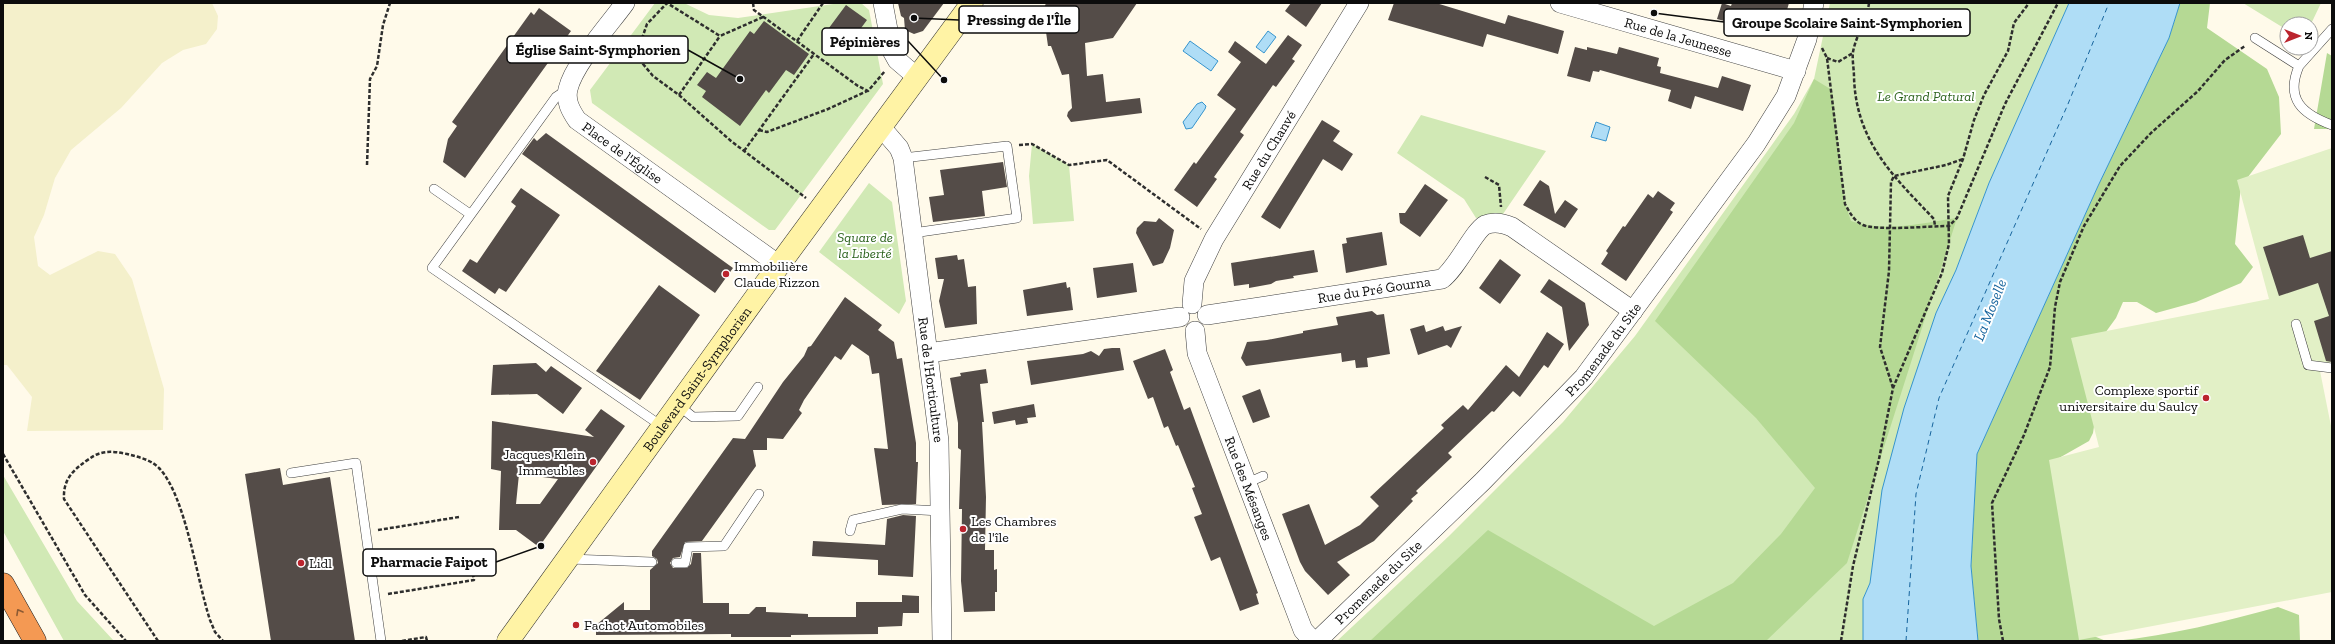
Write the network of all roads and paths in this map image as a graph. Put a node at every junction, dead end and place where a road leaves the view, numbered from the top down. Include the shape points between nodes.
1 (390, 3) edge
2 (625, 3) edge
3 (754, 3) edge
4 (823, 3) edge
5 (883, 3) edge
6 (972, 3) edge
7 (1359, 3) edge
8 (1561, 3) edge
9 (1814, 3) edge
10 (1869, 3) edge
11 (2029, 3) edge
12 (2058, 3) edge
13 (763, 17) junction
14 (2332, 29) edge
15 (720, 36) junction
16 (2255, 38) joint
17 (1807, 39) junction
18 (797, 42) junction
19 (1853, 53) junction
20 (814, 54) junction
21 (1827, 58) junction
22 (2299, 66) junction
23 (887, 68) dead end
24 (1796, 71) junction
25 (918, 78) junction
26 (568, 89) junction
27 (868, 91) junction
28 (679, 95) junction
29 (2332, 126) edge
30 (882, 127) junction
31 (759, 130) junction
32 (1007, 146) junction
33 (744, 151) junction
34 (903, 158) junction
35 (1963, 159) junction
36 (368, 165) dead end
37 (1894, 176) junction
38 (1485, 177) dead end
39 (434, 188) dead end
40 (818, 212) junction
41 (470, 214) junction
42 (1502, 223) junction
43 (1935, 226) junction
44 (1949, 226) junction
45 (1891, 228) junction
46 (913, 233) junction
47 (1214, 239) junction
48 (779, 265) junction
49 (1633, 311) junction
50 (1193, 312) junction
51 (2296, 324) dead end
52 (928, 354) junction
53 (2332, 368) edge
54 (758, 387) dead end
55 (1893, 388) junction
56 (678, 405) junction
57 (663, 427) junction
58 (3, 454) edge
59 (291, 473) dead end
60 (759, 494) dead end
61 (941, 511) junction
62 (459, 517) dead end
63 (850, 531) dead end
64 (366, 532) junction
65 (567, 559) junction
66 (652, 562) dead end
67 (676, 563) dead end
68 (473, 574) dead end
69 (3, 584) edge
70 (389, 600) dead end
71 (34, 641) edge
72 (126, 641) edge
73 (158, 641) edge
74 (223, 641) edge
75 (381, 641) edge
76 (402, 641) edge
77 (427, 641) edge
78 (508, 641) edge
79 (942, 641) edge
80 (1312, 641) edge
81 (1317, 641) edge
82 (1841, 641) edge
83 (2003, 641) edge

1 - 36 path via 383,24 377,66 370,79
2 - 26 street, Place de l'Église via 576,71
3 - 13 path via 754,10
4 - 18 path
5 - 25 street via 892,51 897,60
6 - 25 main road, Boulevard Saint-Symphorien
7 - 47 street, Rue du Chanvé
8 - 24 street, Rue de la Jeunesse
9 - 17 street, Promenade du Site
10 - 19 path
11 - 35 path via 2014,23 2008,51 1984,95
12 - 44 path via 2005,104 1957,218
13 - 15 path
13 - 18 path
14 - 22 lane
15 - 28 path
15 - 28 path via 666,3 647,24 639,47 643,64 653,76
16 - 22 lane
16 - 83 path via 2224,60 2198,91 2151,133 2120,166 2084,226 2060,282 2055,307 2050,367 2024,435 1992,503 1999,619
17 - 21 path via 1820,44
17 - 24 street, Promenade du Site
18 - 20 path
19 - 21 path via 1838,62
19 - 37 path via 1858,114 1865,134
20 - 27 path
20 - 31 path
21 - 45 path via 1845,204 1853,218 1864,226
22 - 29 lane via 2293,86 2299,105 2308,115
23 - 27 path
24 - 49 street, Promenade du Site via 1786,96 1756,144
25 - 30 main road, Boulevard Saint-Symphorien
26 - 41 lane via 556,97
26 - 48 street, Place de l'Église via 568,106 578,120
27 - 31 path via 767,132
28 - 33 path
30 - 34 street, Rue de l'Horticulture via 899,148
30 - 40 main road, Boulevard Saint-Symphorien
31 - 33 path
32 - 34 lane
32 - 46 lane via 1017,218
32 - 47 path via 1032,144 1069,165 1107,160
33 - 40 path via 805,196
34 - 46 street, Rue de l'Horticulture
35 - 37 path
35 - 44 path via 1948,196
37 - 43 path via 1934,219
37 - 45 path via 1891,182
38 - 42 path via 1499,185
39 - 41 lane
40 - 48 main road, Boulevard Saint-Symphorien
41 - 57 lane via 432,268
42 - 49 street via 1512,227
42 - 50 street, Rue du Pré Gourna via 1483,226 1450,273 1442,280
43 - 44 path
43 - 45 path
44 - 55 path via 1949,244 1942,273
45 - 55 path via 1880,347
46 - 52 street, Rue de l'Horticulture
47 - 50 street, Rue du Chanvé via 1194,282
48 - 56 main road, Boulevard Saint-Symphorien
49 - 81 street, Promenade du Site via 1584,378
50 - 52 street
50 - 80 street, Rue des Mésanges via 1184,327 1195,331 1197,353 1255,479 1303,630
51 - 53 lane via 2308,365
52 - 61 street, Rue de l'Horticulture via 940,441
54 - 56 lane via 738,416 693,417
55 - 82 path via 1853,566
56 - 57 main road, Boulevard Saint-Symphorien
57 - 65 main road, Boulevard Saint-Symphorien
58 - 72 path via 85,595
59 - 64 lane via 356,463
60 - 67 lane via 724,546 688,546 685,563
61 - 63 lane via 889,511 854,520
61 - 79 street, Rue de l'Horticulture
62 - 64 path
64 - 75 lane
65 - 66 lane
65 - 78 main road, Boulevard Saint-Symphorien
68 - 70 path via 474,580 388,593
71 -> 69 highway
73 - 74 path via 64,499 63,490 67,478 74,469 94,455 106,451 143,458 159,468 172,487 181,510 210,620 215,632
76 - 77 path via 426,638

